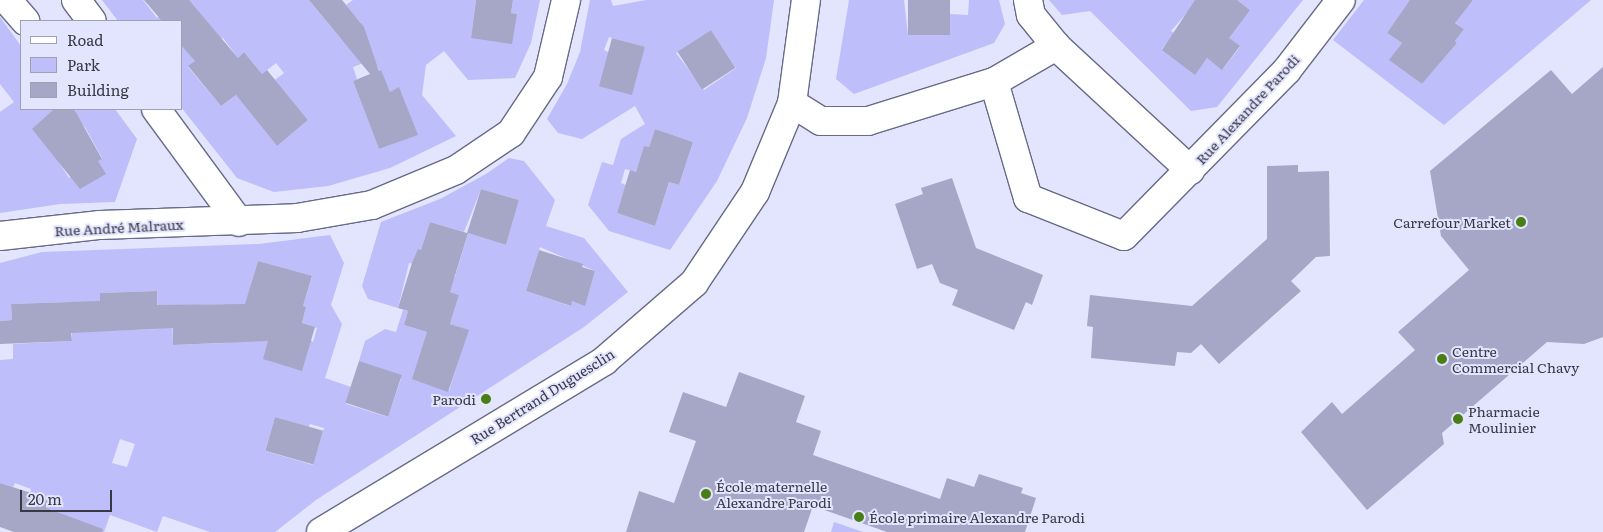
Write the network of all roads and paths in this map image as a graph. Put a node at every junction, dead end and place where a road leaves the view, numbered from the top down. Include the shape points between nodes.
1 (7, 0) edge
2 (76, 0) edge
3 (566, 0) edge
4 (806, 0) edge
5 (1028, 0) edge
6 (1341, 0) edge
7 (24, 20) edge
8 (91, 20) edge
9 (1056, 46) junction
10 (994, 82) junction
11 (792, 103) junction
12 (157, 110) edge
13 (1190, 170) junction
14 (238, 222) junction
15 (0, 236) edge
16 (321, 532) edge

1 - 7 street
2 - 8 street
3 - 14 street, Rue André Malraux via 548,77 511,132 456,170 372,205 298,218
4 - 11 street, Rue Bertrand Duguesclin
5 - 9 street, Rue Alexandre Parodi via 1030,15
6 - 13 street, Rue Alexandre Parodi via 1287,70
9 - 10 street
9 - 13 street, Rue Alexandre Parodi
10 - 11 street via 868,121 821,121
10 - 13 street, Rue Alexandre Parodi via 1028,198 1124,236
11 - 16 street, Rue Bertrand Duguesclin via 755,192 694,283 604,361
12 - 14 street
14 - 15 street, Rue André Malraux via 100,225

